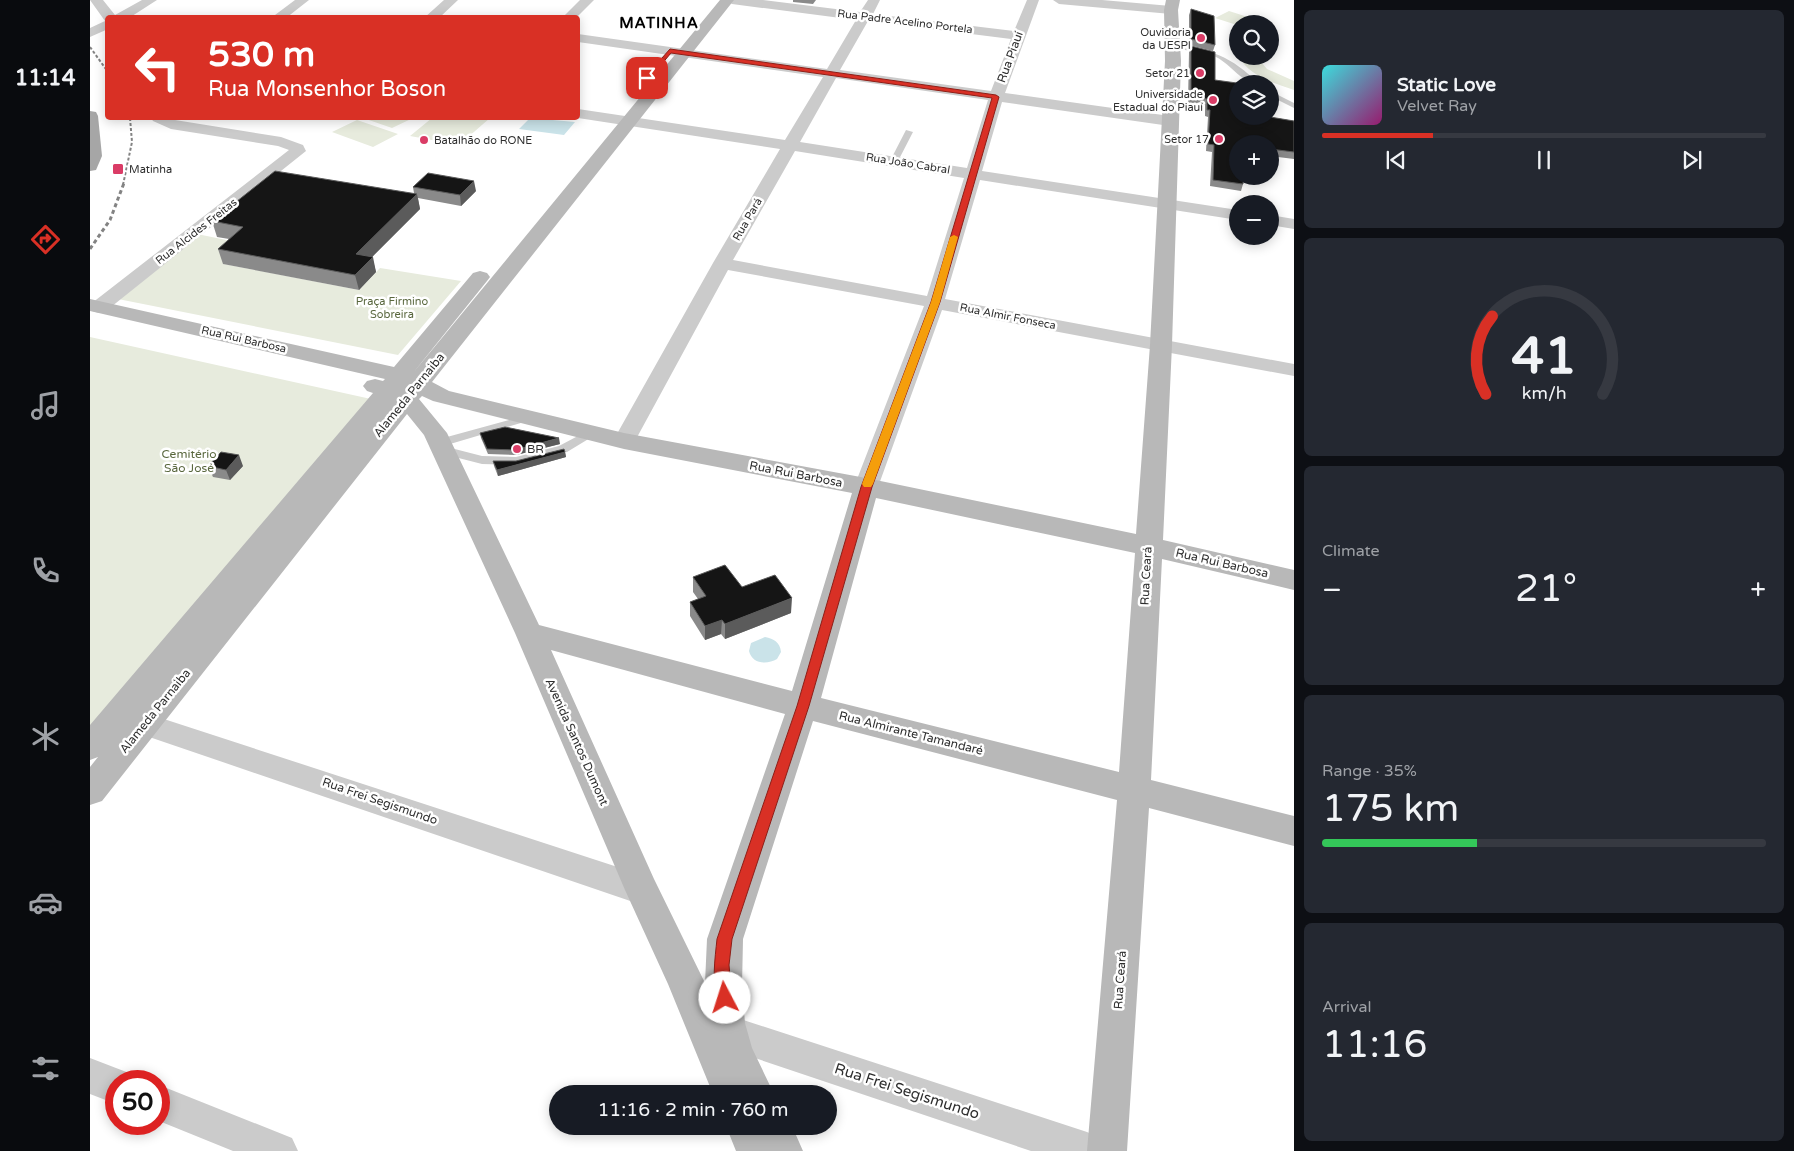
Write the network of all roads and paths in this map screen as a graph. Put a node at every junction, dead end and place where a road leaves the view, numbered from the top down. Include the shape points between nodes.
1 (96, 0) edge
2 (151, 0) edge
3 (303, 0) edge
4 (452, 0) edge
5 (588, 0) edge
6 (713, 0) edge
7 (727, 0) edge
8 (732, 0) edge
9 (874, 0) edge
10 (1033, 0) edge
11 (1058, 0) edge
12 (1172, 5) edge
13 (108, 15) edge
14 (124, 15) edge
15 (281, 15) edge
16 (434, 15) edge
17 (571, 15) edge
18 (864, 16) junction
19 (105, 26) edge
20 (90, 35) edge
21 (1018, 36) junction
22 (580, 38) edge
23 (105, 39) edge
24 (1172, 47) junction
25 (677, 52) junction
26 (830, 74) junction
27 (1244, 75) edge
28 (996, 97) junction
29 (1279, 98) edge
30 (1294, 106) edge
31 (580, 113) edge
32 (90, 116) edge
33 (622, 119) junction
34 (164, 121) edge
35 (1170, 121) junction
36 (909, 132) dead end
37 (790, 144) junction
38 (894, 161) junction
39 (90, 166) edge
40 (973, 174) junction
41 (1168, 205) junction
42 (1229, 214) edge
43 (1279, 222) edge
44 (1294, 224) edge
45 (722, 264) junction
46 (935, 302) junction
47 (93, 312) edge
48 (1161, 345) junction
49 (1294, 370) edge
50 (403, 387) junction
51 (477, 406) junction
52 (528, 418) junction
53 (591, 433) junction
54 (624, 441) junction
55 (439, 442) junction
56 (866, 487) junction
57 (1148, 546) junction
58 (1294, 580) edge
59 (529, 633) junction
60 (803, 706) junction
61 (117, 715) junction
62 (146, 723) junction
63 (90, 747) edge
64 (90, 791) edge
65 (1134, 791) junction
66 (1294, 831) edge
67 (642, 890) junction
68 (728, 1032) junction
69 (90, 1076) edge
70 (105, 1082) edge
71 (728, 1085) edge
72 (750, 1085) edge
73 (170, 1107) edge
74 (750, 1135) edge
75 (776, 1135) edge
76 (279, 1151) edge
77 (756, 1151) edge
78 (784, 1151) edge
79 (1087, 1151) edge
80 (1107, 1151) edge

1 - 13 street
2 - 14 street
3 - 15 street
4 - 16 street
5 - 17 street
6 - 25 main road, Alameda Parnaiba
7 - 25 main road, Alameda Parnaiba
8 - 18 street, Rua Padre Acelino Portela
9 - 18 street, Rua Pará
10 - 21 street, Rua Piauí
11 - 12 street
12 - 24 main road, Rua Ceará
18 - 21 street, Rua Padre Acelino Portela
18 - 26 street, Rua Pará
19 - 20 street
20 - 23 street
21 - 28 street, Rua Piauí
22 - 25 street
24 - 27 lane via 1219,56
24 - 35 main road, Rua Ceará
25 - 26 street
25 - 33 main road, Alameda Parnaiba
26 - 28 street
26 - 37 street, Rua Pará
28 - 35 street
28 - 40 street, Rua Piauí
29 - 30 lane
31 - 33 street, Rua João Cabral
32 - 39 main road
33 - 37 street, Rua João Cabral
33 - 50 main road, Alameda Parnaiba
34 - 47 street, Rua Alcides Freitas via 281,142 298,151
35 - 41 main road, Rua Ceará
36 - 38 lane
37 - 38 street, Rua João Cabral
37 - 45 street, Rua Pará
38 - 40 street, Rua João Cabral
40 - 41 street, Rua João Cabral
40 - 46 street, Rua Piauí
41 - 42 street, Rua João Cabral
41 - 48 main road, Rua Ceará
43 - 44 street
45 - 46 street, Rua Almir Fonseca
45 - 54 street, Rua Pará
46 - 48 street, Rua Almir Fonseca
46 - 56 street, Rua Piauí
47 - 50 main road, Rua Rui Barbosa
48 - 49 street, Rua Almir Fonseca
48 - 57 main road, Rua Ceará
50 - 51 main road, Rua Rui Barbosa
50 - 55 main road, Avenida Santos Dumont
50 - 61 main road, Alameda Parnaiba
50 - 62 main road, Alameda Parnaiba
51 - 52 main road, Rua Rui Barbosa
51 - 55 main road via 461,410 442,421
52 - 53 main road, Rua Rui Barbosa
52 - 55 lane
53 - 54 main road, Rua Rui Barbosa
53 - 55 lane via 563,449 516,460 482,460
54 - 56 main road, Rua Rui Barbosa
55 - 59 main road, Avenida Santos Dumont
56 - 57 main road, Rua Rui Barbosa
56 - 60 main road, Rua Piauí
57 - 58 main road, Rua Rui Barbosa
57 - 65 main road, Rua Ceará
59 - 60 main road, Rua Almirante Tamandaré
59 - 67 main road, Avenida Santos Dumont
60 - 65 main road, Rua Almirante Tamandaré
60 - 68 main road, Rua Piauí via 725,939 722,965
61 - 62 street, Rua Frei Segismundo
61 - 63 main road, Alameda Parnaiba
62 - 64 main road, Alameda Parnaiba
62 - 67 street, Rua Frei Segismundo
65 - 66 main road, Rua Almirante Tamandaré
65 - 80 main road, Rua Ceará
67 - 71 main road, Avenida Santos Dumont via 682,974
68 - 72 main road
68 - 79 street, Rua Frei Segismundo
69 - 70 street
73 - 76 street
74 - 77 main road
75 - 78 main road

